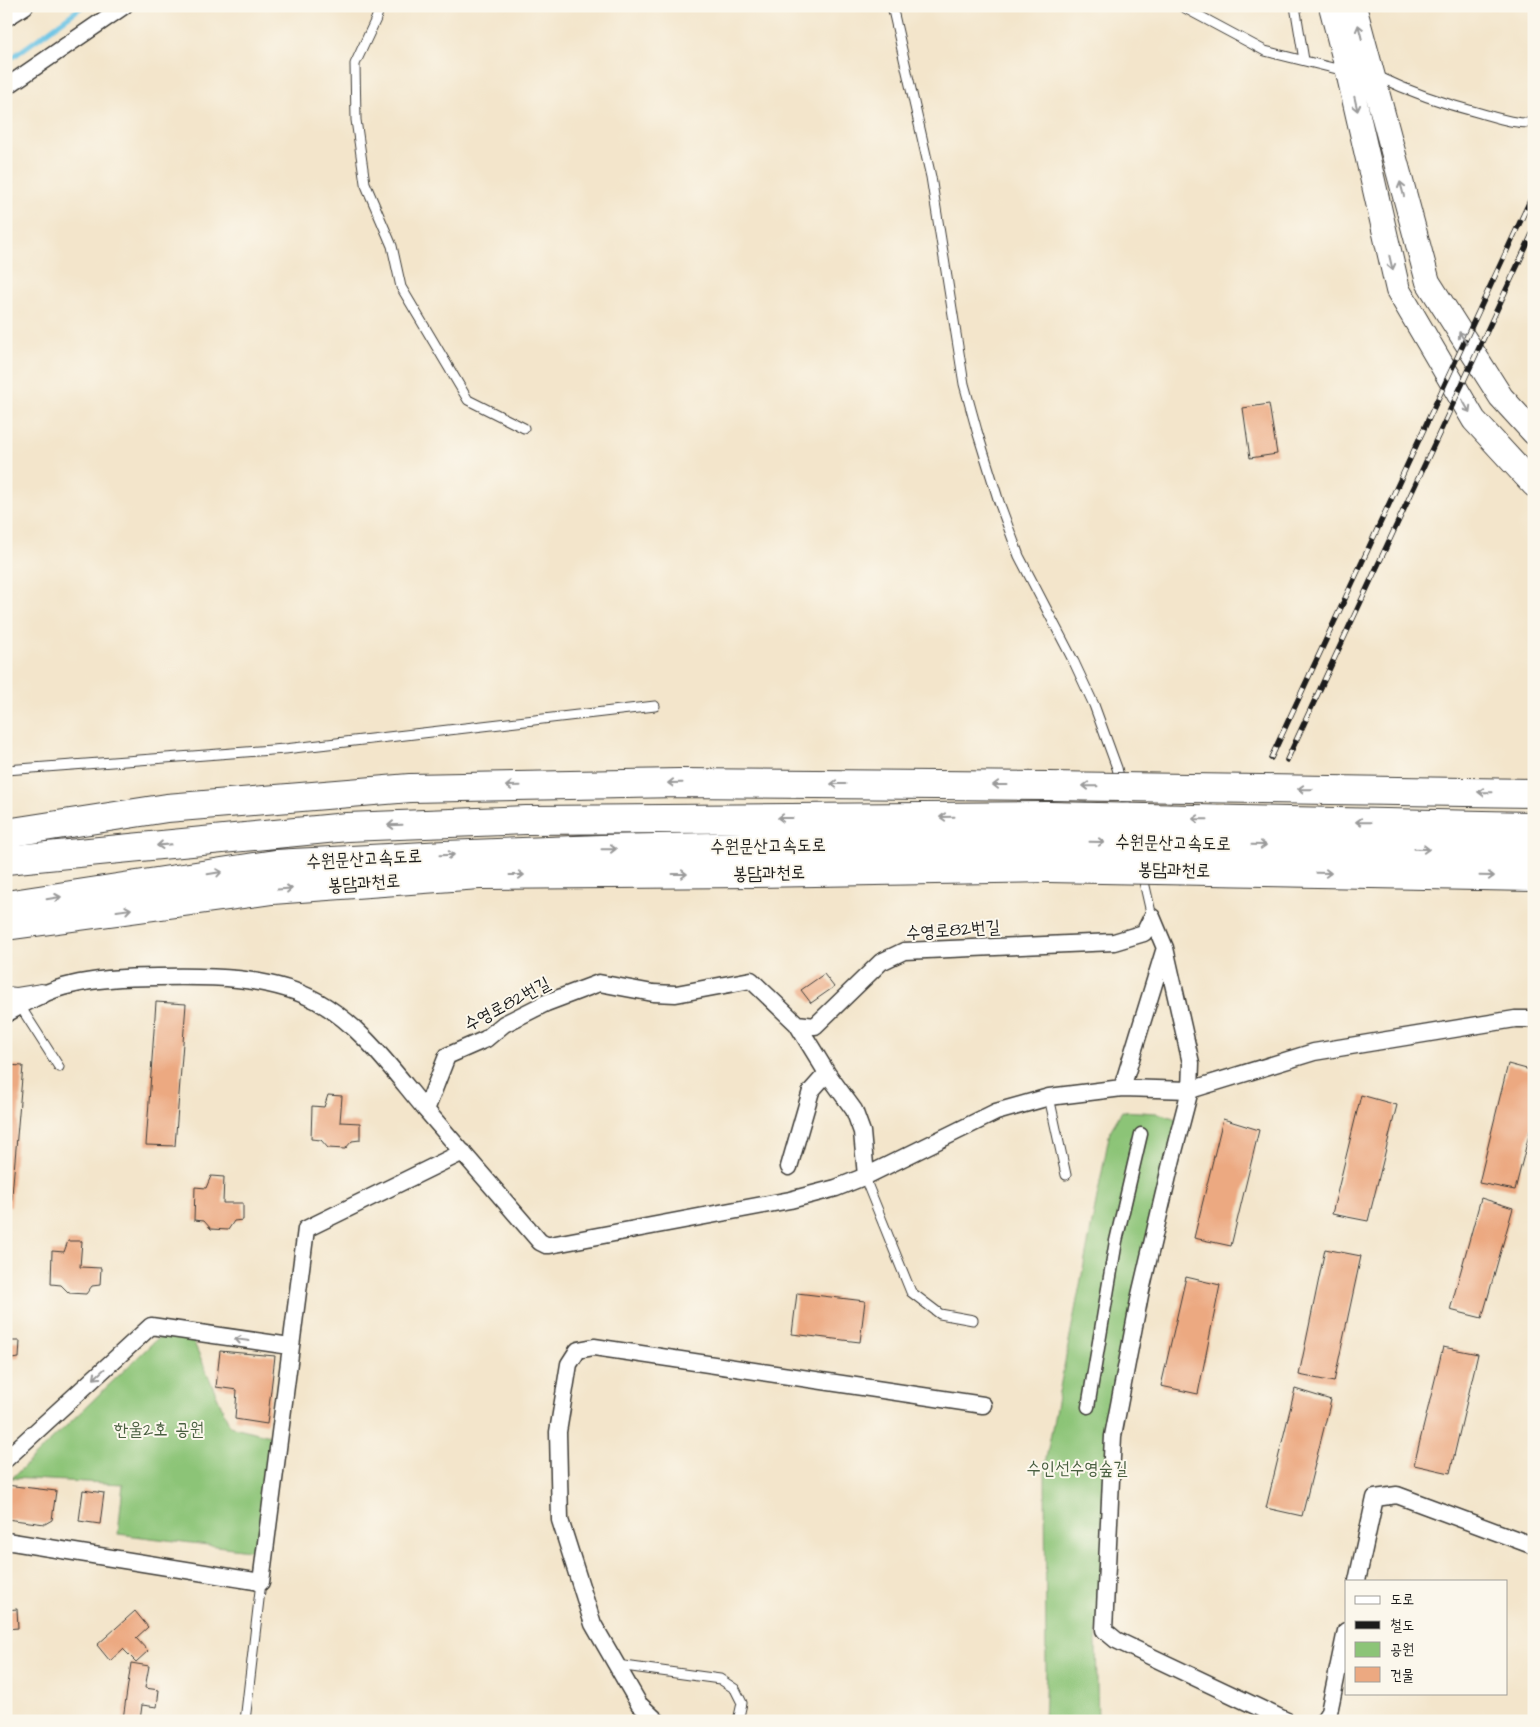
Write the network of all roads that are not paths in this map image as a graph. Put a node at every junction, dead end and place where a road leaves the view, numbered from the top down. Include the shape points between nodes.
1 (25, 6) edge
2 (124, 6) edge
3 (380, 6) edge
4 (892, 6) edge
5 (1181, 6) edge
6 (1295, 6) edge
7 (1331, 6) edge
8 (1354, 6) edge
9 (6, 18) edge
10 (1304, 60) junction
11 (1360, 72) junction
12 (6, 87) edge
13 (1534, 123) edge
14 (524, 428) dead end
15 (1534, 432) edge
16 (1534, 485) edge
17 (655, 706) dead end
18 (6, 770) edge
19 (1534, 793) edge
20 (1534, 826) edge
21 (1048, 828) junction
22 (6, 833) edge
23 (1534, 851) edge
24 (6, 860) edge
25 (1534, 877) edge
26 (6, 906) edge
27 (1152, 917) junction
28 (6, 926) edge
29 (1165, 948) junction
30 (41, 994) joint
31 (11, 1006) edge
32 (1534, 1019) edge
33 (797, 1024) junction
34 (59, 1067) dead end
35 (827, 1073) junction
36 (1122, 1088) junction
37 (1190, 1090) junction
38 (1049, 1097) junction
39 (426, 1110) junction
40 (1141, 1134) dead end
41 (463, 1152) junction
42 (789, 1167) dead end
43 (866, 1176) junction
44 (1066, 1176) dead end
45 (973, 1320) dead end
46 (290, 1346) junction
47 (983, 1405) dead end
48 (1088, 1408) dead end
49 (6, 1459) edge
50 (6, 1541) edge
51 (1534, 1546) edge
52 (1357, 1580) edge
53 (262, 1582) junction
54 (1345, 1637) edge
55 (616, 1665) junction
56 (1284, 1720) edge
57 (245, 1721) edge
58 (658, 1721) edge
59 (738, 1721) edge
60 (1323, 1721) edge

1 - 9 street
2 - 12 street
3 - 14 lane via 355,64 356,120 365,183 392,246 401,287 468,400
4 - 27 lane via 932,178 964,384 977,431 1019,556 1094,705 1117,768
5 - 10 lane via 1265,50
6 - 10 lane
7 - 11 main road
11 -> 8 main road
10 - 11 lane
11 - 13 lane via 1452,106 1521,124
15 -> 11 main road via 1501,397 1428,282
11 -> 16 main road via 1398,290 1474,420
17 - 18 lane via 285,749
19 -> 22 highway, bridge via 679,783 410,788 167,808
20 -> 21 highway, 수원문산고속도로, bridge
21 -> 23 highway, 수원문산고속도로, bridge
21 -> 24 highway, 수원문산고속도로 via 526,820 357,827
26 -> 21 highway, 수원문산고속도로 via 275,864
28 -> 25 highway, 봉담과천로, bridge via 272,890 479,875 1048,868
27 - 29 street
27 - 33 street, 수영로82번길 via 1144,933 1114,942 904,951 881,962 815,1026
29 - 36 street
29 - 37 street via 1191,1063
30 - 31 street via 16,998
30 - 39 street via 72,984 121,977 201,976 249,981 296,991 318,1002 361,1035
31 - 34 lane
32 - 37 street via 1515,1019 1314,1052
33 - 35 street
33 - 39 street, 수영로82번길 via 751,980 676,994 599,983 546,1003 504,1024 486,1039 447,1056
35 - 42 street via 811,1091
35 - 43 street via 854,1110 862,1132
36 - 37 street
36 - 38 street
37 - 56 street via 1140,1295 1113,1436 1104,1630 1116,1640
38 - 43 street via 996,1112
38 - 44 lane
39 - 41 street
40 - 48 street via 1116,1241
41 - 43 street via 546,1245 790,1200
41 - 46 street via 306,1229
43 - 45 lane via 911,1292 940,1314
46 -> 49 street via 151,1326
46 - 53 street
47 - 55 street via 594,1347 578,1350 569,1364 558,1432 560,1520 593,1624
50 - 53 street
51 - 52 street via 1397,1495 1376,1498
53 - 57 lane
54 - 60 street via 1329,1712
55 - 58 street via 639,1704
55 - 59 lane via 720,1679 735,1689 742,1703

